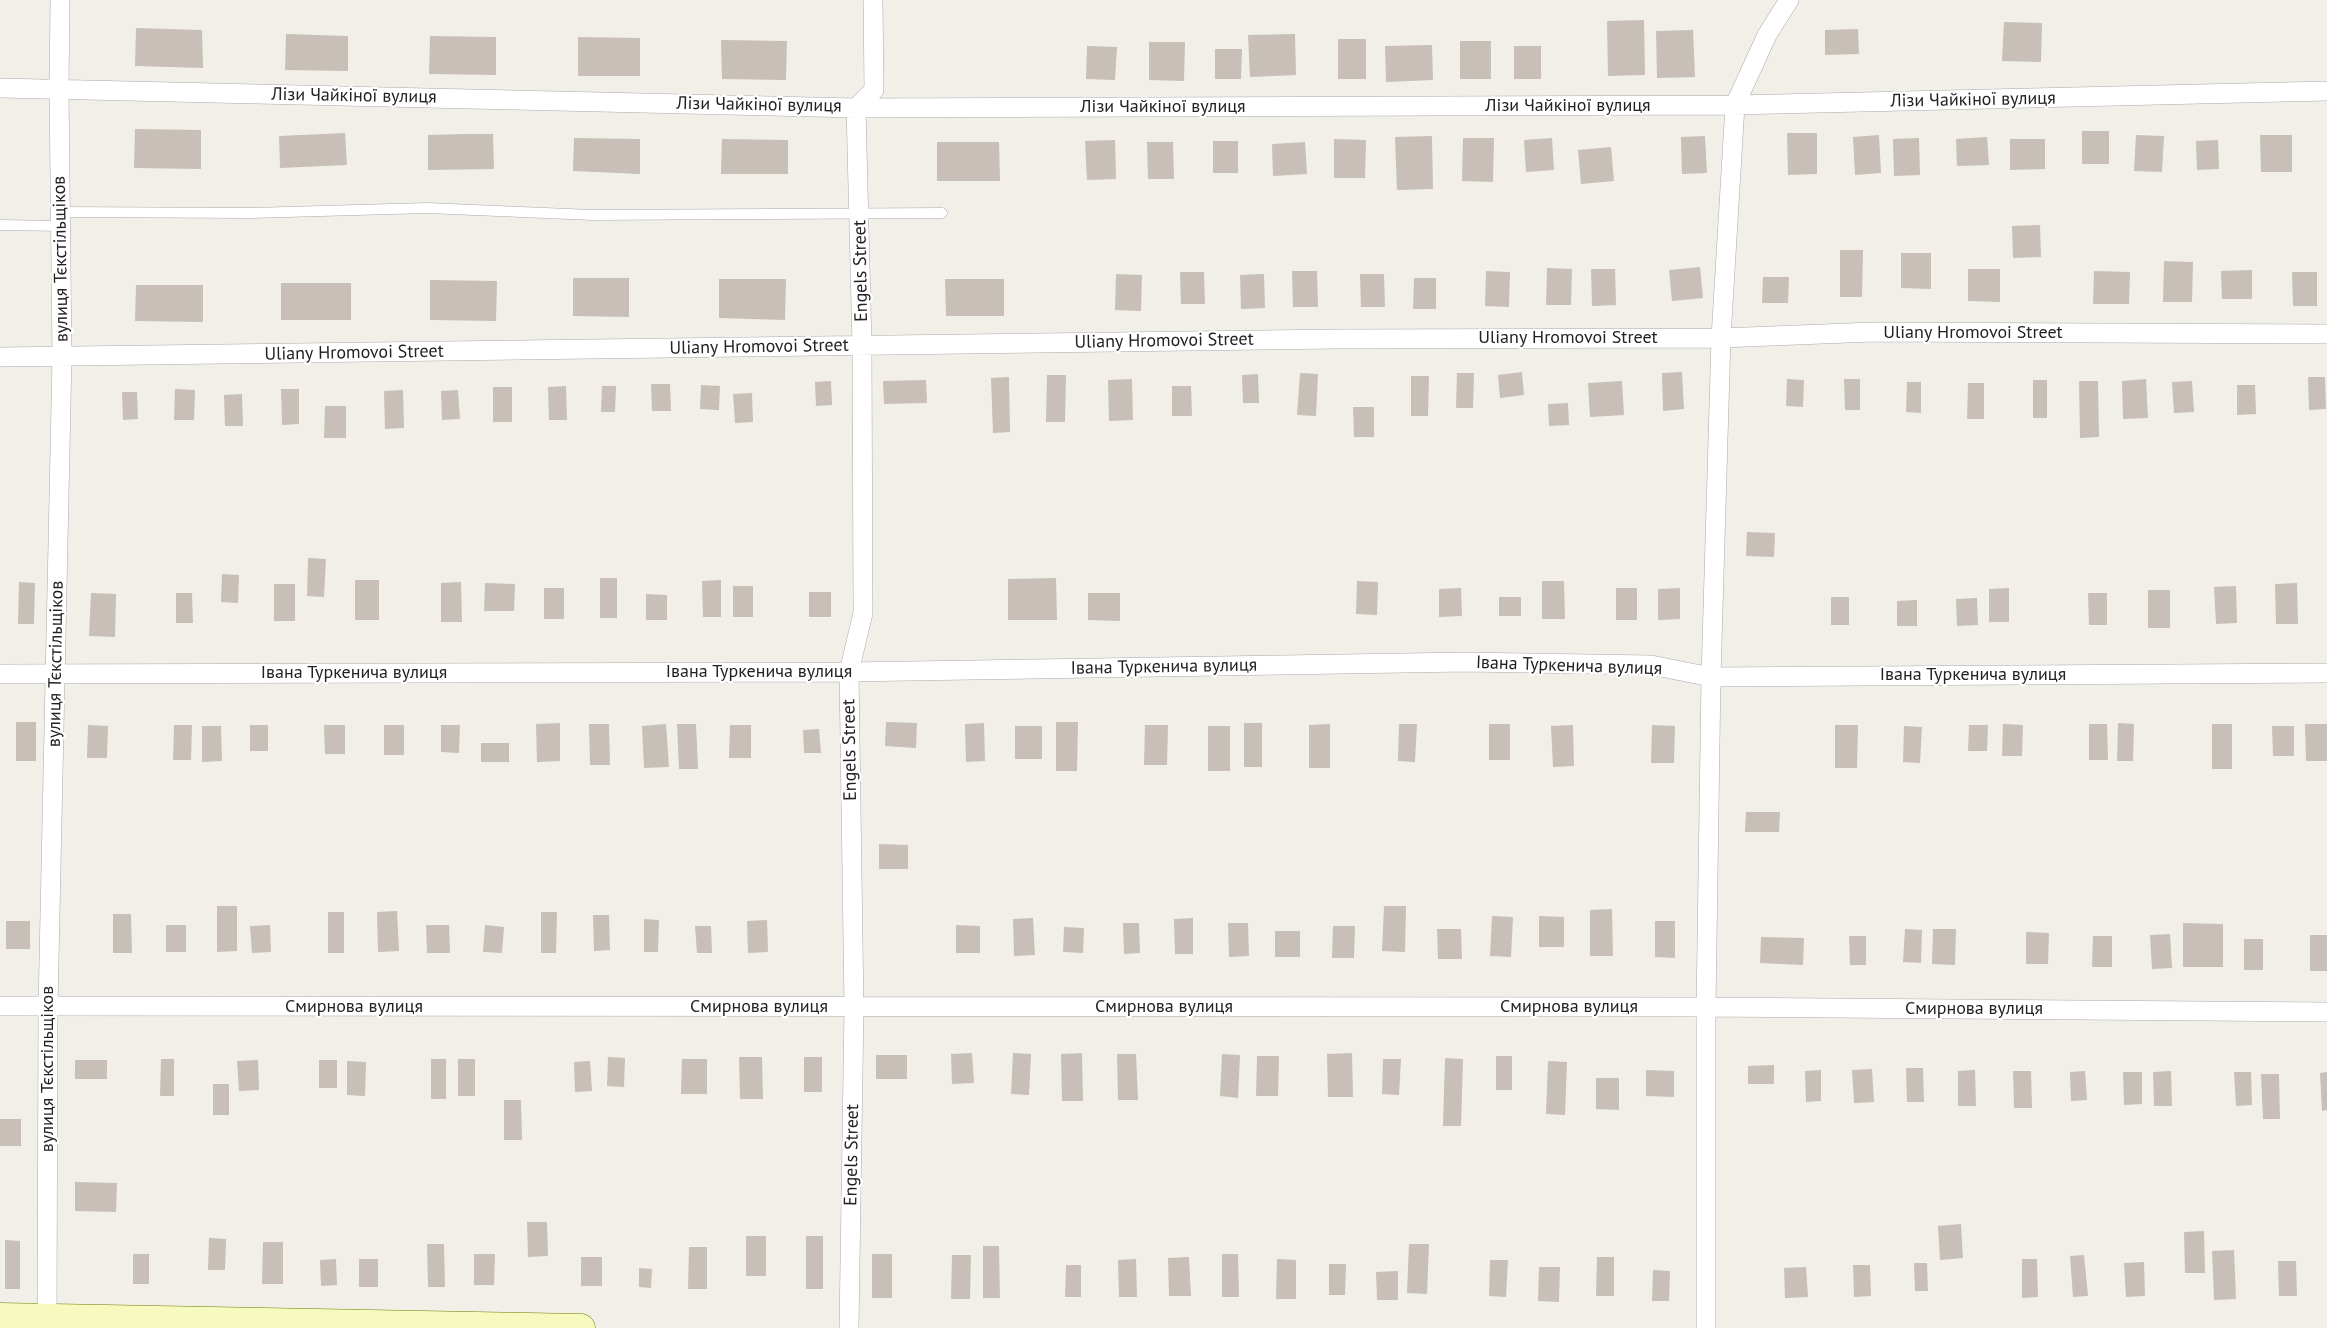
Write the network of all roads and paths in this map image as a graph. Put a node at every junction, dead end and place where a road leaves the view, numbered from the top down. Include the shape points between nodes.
1 (60, 0) edge
2 (873, 0) edge
3 (1789, 0) edge
4 (0, 88) edge
5 (59, 90) junction
6 (2327, 91) edge
7 (1735, 105) junction
8 (856, 108) junction
9 (942, 213) dead end
10 (860, 215) junction
11 (62, 219) junction
12 (0, 225) edge
13 (2327, 334) edge
14 (1721, 338) junction
15 (862, 345) junction
16 (0, 357) edge
17 (62, 357) junction
18 (849, 672) junction
19 (2327, 673) edge
20 (0, 674) edge
21 (56, 674) junction
22 (1711, 677) junction
23 (0, 1006) edge
24 (48, 1006) junction
25 (854, 1006) junction
26 (1706, 1007) junction
27 (2327, 1012) edge
28 (0, 1317) edge
29 (47, 1322) edge
30 (581, 1328) edge
31 (850, 1328) edge
32 (1706, 1328) edge

1 - 5 street, вулиця Тєкстільщіков
2 - 8 street via 874,90
3 - 7 street via 1767,35
4 - 5 street, Лізи Чайкіної вулиця
5 - 8 street, Лізи Чайкіної вулиця
5 - 11 street, вулиця Тєкстільщіков
6 - 7 street, Лізи Чайкіної вулиця
7 - 8 street, Лізи Чайкіної вулиця
7 - 14 street
8 - 10 street, Engels Street
9 - 10 lane
10 - 11 lane via 592,215 427,208
10 - 15 street, Engels Street
11 - 12 lane
11 - 17 street, вулиця Тєкстільщіков
13 - 14 street, Uliany Hromovoi Street via 1873,332
14 - 15 street, Uliany Hromovoi Street via 1337,338
14 - 22 street
15 - 17 street, Uliany Hromovoi Street
15 - 18 street, Engels Street via 863,613
16 - 17 street, Uliany Hromovoi Street
17 - 21 street, вулиця Тєкстільщіков
18 - 21 street, Івана Туркенича вулиця
18 - 22 street, Івана Туркенича вулиця via 1466,662 1651,665
18 - 25 street, Engels Street
19 - 22 street, Івана Туркенича вулиця
20 - 21 street, Івана Туркенича вулиця
21 - 24 street, вулиця Тєкстільщіков
22 - 26 street
23 - 24 street, Смирнова вулиця
24 - 25 street, Смирнова вулиця
24 - 29 street, вулиця Тєкстільщіков
25 - 26 street, Смирнова вулиця
25 - 31 street, Engels Street
26 - 27 street, Смирнова вулиця
26 - 32 street
28 - 29 street
29 - 30 street

